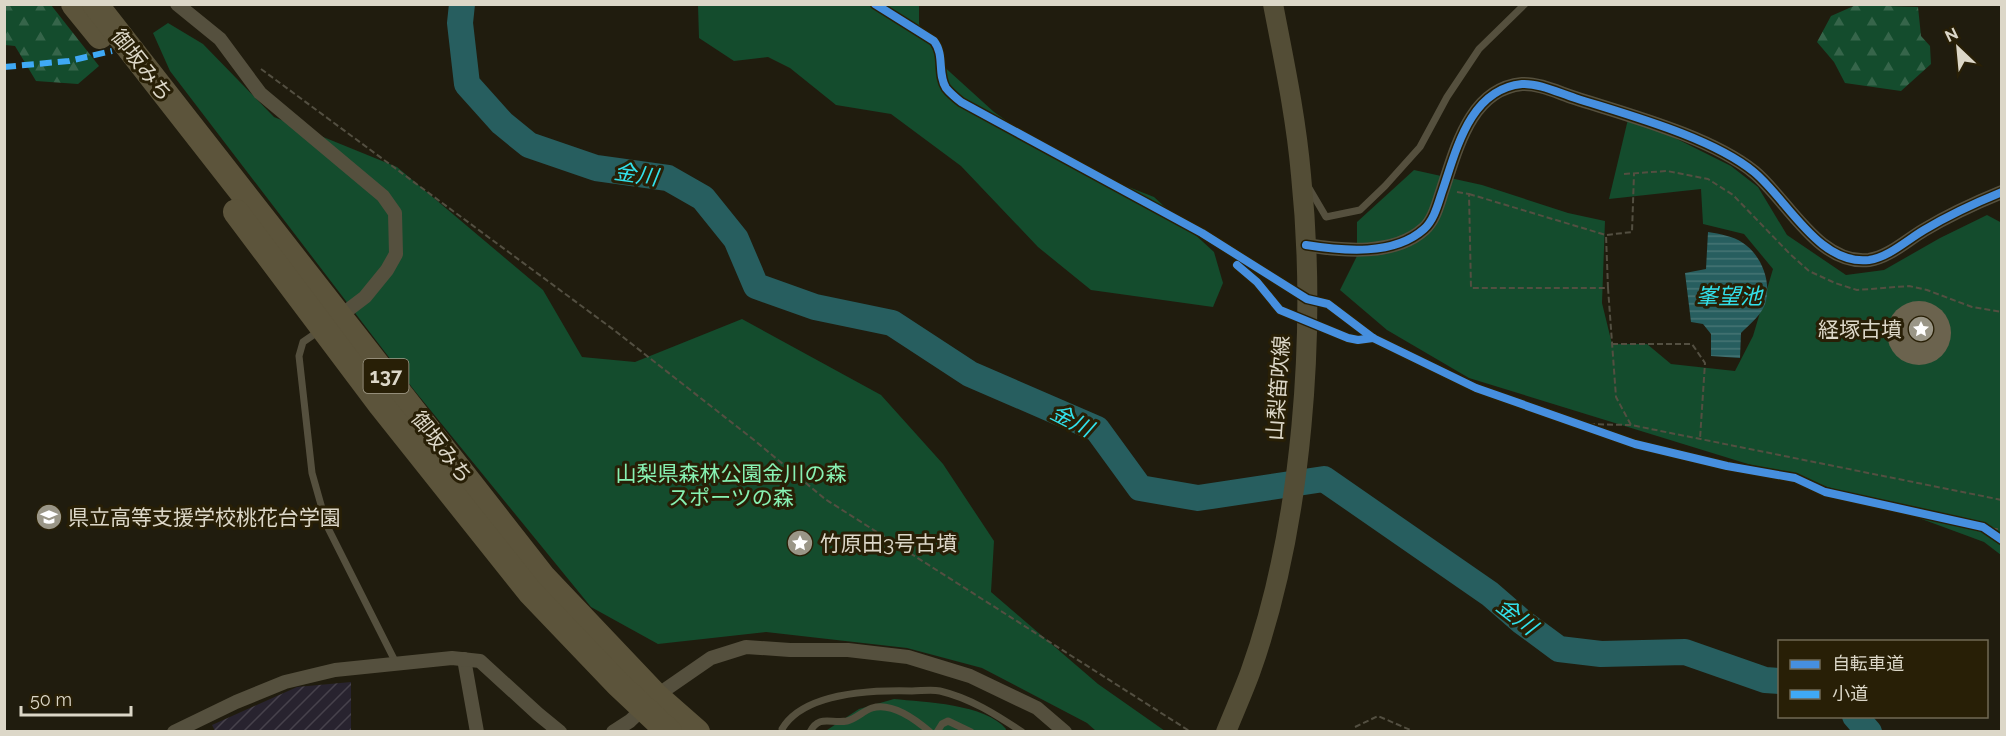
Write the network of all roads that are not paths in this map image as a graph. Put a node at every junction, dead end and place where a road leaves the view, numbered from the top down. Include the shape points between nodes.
1 (74, 4) edge
2 (95, 4) edge
3 (177, 4) edge
4 (1273, 4) edge
5 (1525, 4) edge
6 (1302, 177) junction
7 (2001, 192) edge
8 (1306, 245) junction
9 (332, 322) junction
10 (464, 659) junction
11 (396, 663) junction
12 (650, 702) junction
13 (1010, 728) edge
14 (174, 732) edge
15 (477, 732) edge
16 (560, 732) edge
17 (613, 732) edge
18 (669, 732) edge
19 (697, 732) edge
20 (783, 732) edge
21 (810, 732) edge
22 (930, 732) edge
23 (937, 732) edge
24 (971, 732) edge
25 (1022, 732) edge
26 (1065, 732) edge
27 (1226, 732) edge

1 - 9 highway, 御坂みち / 137
2 - 9 highway, 御坂みち / 137
3 - 9 street via 220,39 260,93 382,196 395,213 396,254 387,270 365,297
4 - 6 main road, 山梨笛吹線
5 - 6 lane via 1479,49 1420,147 1360,210 1326,217
6 - 8 main road, 山梨笛吹線
7 - 8 street via 1925,229 1888,253 1869,260 1852,260 1835,254 1813,236 1755,172 1721,151 1620,112 1525,84 1497,91 1473,114 1434,217 1425,229 1406,240 1373,248 1338,250
8 - 27 main road, 山梨笛吹線 via 1300,435 1289,514 1263,629
9 - 11 lane via 303,342 299,356 312,473 327,526
9 - 12 highway, 御坂みち / 137 via 381,405 530,592 618,684
10 - 11 street
10 - 15 street
10 - 16 street via 480,661
11 - 14 street via 335,670 285,682
12 - 17 street
12 - 18 highway, 御坂みち / 137
12 - 19 highway, 御坂みち / 137
12 - 26 street via 711,658 746,647 848,650 908,657 970,676 1037,708
13 - 20 lane via 970,701 938,691 882,690 827,698 796,712
13 - 25 lane
21 - 22 lane via 814,723 848,720 878,707 898,711
23 - 24 lane via 948,721

